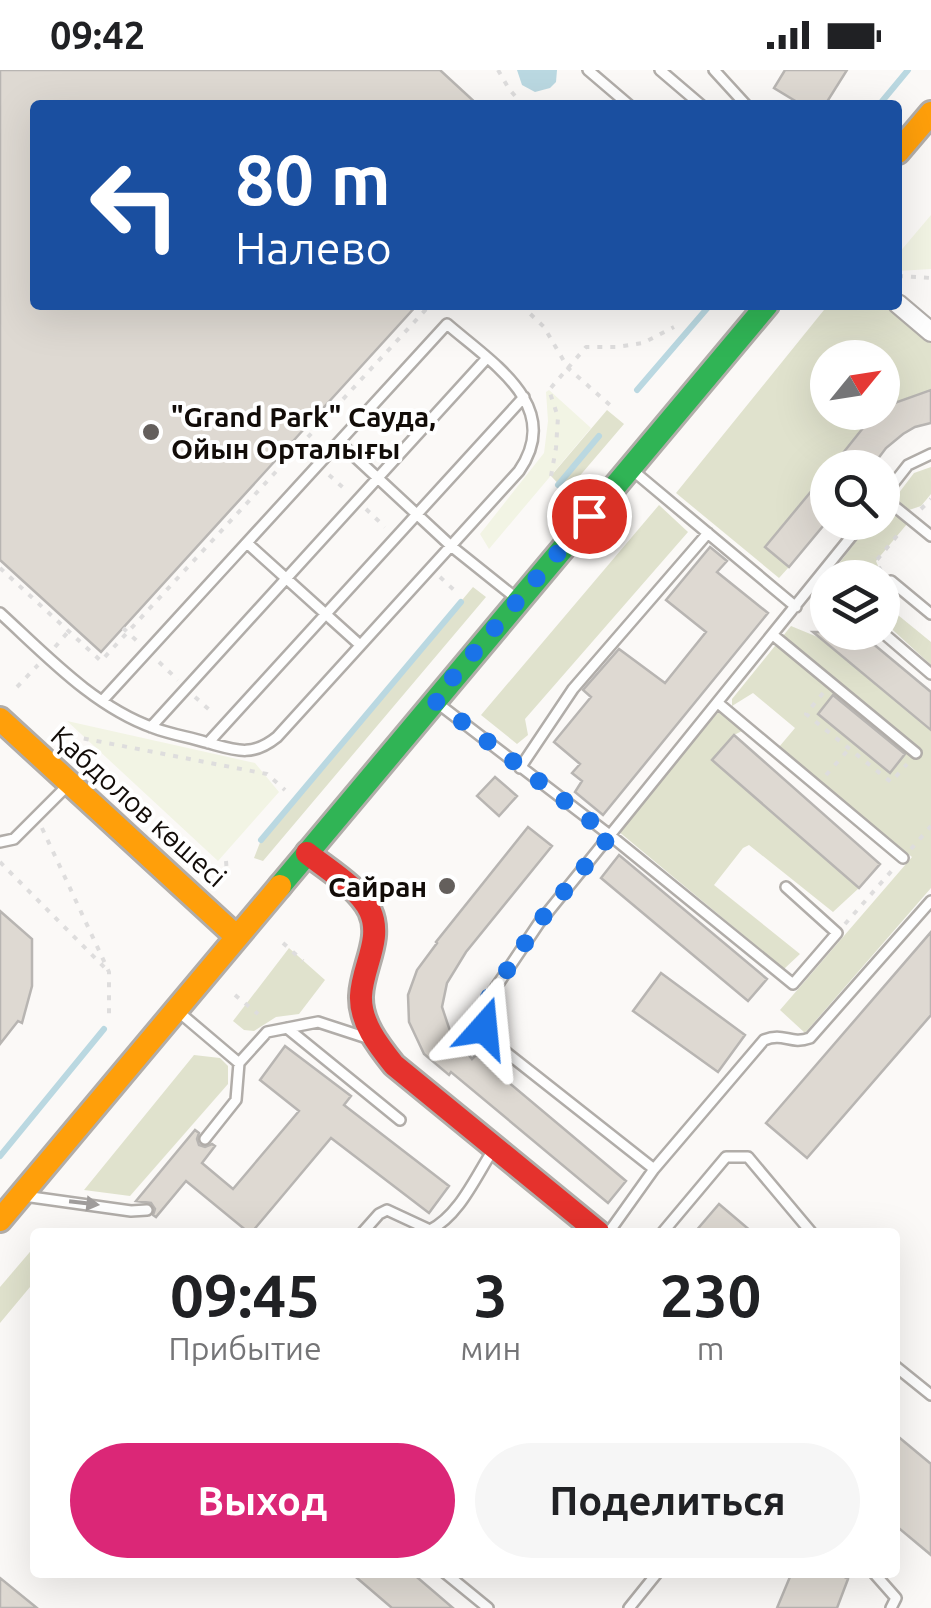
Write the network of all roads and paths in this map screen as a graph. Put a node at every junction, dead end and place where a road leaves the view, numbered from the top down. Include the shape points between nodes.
1 (498, 70) edge
2 (588, 70) edge
3 (660, 70) edge
4 (714, 70) edge
5 (518, 100) edge
6 (623, 100) edge
7 (695, 100) edge
8 (741, 100) edge
9 (931, 113) edge
10 (902, 147) edge
11 (902, 276) edge
12 (931, 278) edge
13 (902, 307) edge
14 (425, 310) edge
15 (526, 310) edge
16 (763, 310) edge
17 (674, 327) dead end
18 (931, 332) edge
19 (487, 358) junction
20 (568, 368) junction
21 (524, 397) junction
22 (611, 406) dead end
23 (339, 442) junction
24 (931, 454) edge
25 (629, 467) junction
26 (329, 475) dead end
27 (550, 476) dead end
28 (900, 476) edge
29 (378, 478) junction
30 (352, 496) dead end
31 (931, 499) edge
32 (366, 509) dead end
33 (900, 511) edge
34 (417, 514) junction
35 (911, 520) junction
36 (388, 530) dead end
37 (708, 534) junction
38 (931, 536) edge
39 (849, 540) edge
40 (247, 543) junction
41 (451, 546) junction
42 (836, 556) junction
43 (841, 560) edge
44 (877, 560) edge
45 (0, 568) edge
46 (440, 577) dead end
47 (286, 578) junction
48 (900, 589) edge
49 (454, 590) dead end
50 (518, 600) junction
51 (796, 606) junction
52 (0, 614) edge
53 (326, 614) junction
54 (931, 614) edge
55 (773, 634) junction
56 (360, 645) junction
57 (900, 647) edge
58 (36, 666) dead end
59 (931, 674) edge
60 (831, 683) junction
61 (18, 687) dead end
62 (434, 700) junction
63 (102, 701) junction
64 (718, 703) junction
65 (0, 720) edge
66 (151, 727) junction
67 (71, 736) dead end
68 (208, 743) junction
69 (850, 749) junction
70 (916, 753) joint
71 (520, 768) junction
72 (70, 783) junction
73 (817, 786) junction
74 (285, 790) dead end
75 (36, 816) junction
76 (931, 826) edge
77 (610, 836) junction
78 (0, 842) edge
79 (307, 852) junction
80 (903, 858) junction
81 (226, 860) dead end
82 (0, 862) edge
83 (227, 874) dead end
84 (786, 887) dead end
85 (931, 901) edge
86 (836, 933) junction
87 (238, 937) junction
88 (283, 943) dead end
89 (303, 961) dead end
90 (109, 972) junction
91 (235, 995) dead end
92 (176, 1010) junction
93 (109, 1014) dead end
94 (258, 1014) dead end
95 (287, 1028) junction
96 (374, 1041) junction
97 (239, 1063) junction
98 (400, 1120) dead end
99 (205, 1138) dead end
100 (494, 1148) junction
101 (654, 1169) junction
102 (21, 1196) junction
103 (147, 1210) dead end
104 (0, 1220) edge
105 (367, 1228) edge
106 (426, 1228) edge
107 (434, 1228) edge
108 (581, 1228) edge
109 (612, 1228) edge
110 (666, 1228) edge
111 (809, 1228) edge
112 (900, 1370) edge
113 (931, 1394) edge
114 (451, 1578) edge
115 (653, 1578) edge
116 (878, 1578) edge
117 (488, 1608) edge
118 (629, 1608) edge
119 (891, 1608) edge

1 - 5 path
2 - 6 lane
3 - 7 lane
4 - 8 lane
9 - 10 main road
11 - 12 path
13 - 18 street
14 - 45 path via 102,660
15 - 20 path
16 - 25 main road
17 - 20 path via 644,343 586,346
19 - 21 lane
19 - 23 lane via 448,324
19 - 29 lane
20 - 22 path
20 - 27 path via 549,390 558,417
21 - 34 lane
21 - 41 lane via 533,416 530,454
23 - 29 lane
23 - 40 lane
24 - 28 lane
25 - 37 lane
25 - 50 main road
26 - 30 path
29 - 34 lane
29 - 47 lane
31 - 35 path
32 - 36 path
33 - 35 lane
34 - 41 lane
34 - 53 lane
35 - 38 lane
35 - 44 path
37 - 51 lane
37 - 71 lane via 573,689
39 - 42 lane
40 - 47 lane
40 - 63 lane
41 - 50 lane
41 - 56 lane
42 - 43 path
42 - 51 lane
46 - 49 path
47 - 53 lane
47 - 66 lane
48 - 54 lane
50 - 62 main road
51 - 55 lane
52 - 63 lane
53 - 56 lane
53 - 68 lane
55 - 60 lane
55 - 64 lane
56 - 68 lane via 267,745 254,751
57 - 59 lane
58 - 61 path
60 - 69 path via 806,714
60 - 70 lane
62 - 71 lane
62 - 79 main road
63 - 66 lane
64 - 73 lane
64 - 77 lane
65 - 72 main road, Қабдолов көшесі
66 - 68 lane
67 - 74 path via 267,774
69 - 70 path via 891,782
69 - 73 path
71 - 77 lane
72 - 75 lane
72 - 87 main road, Қабдолов көшесі
73 - 80 lane
75 - 78 lane via 14,839
75 - 90 path
76 - 80 path
77 - 86 lane via 793,984
77 - 101 lane via 495,988 484,1005 484,1028
79 - 87 main road
79 - 96 main road via 370,912 375,936 361,994
80 - 86 path
81 - 83 path
82 - 90 path
84 - 86 lane
85 - 101 lane via 810,1038 764,1040
87 - 92 main road
88 - 89 path
90 - 93 path
91 - 94 path
92 - 97 lane
92 - 102 main road
95 - 96 lane via 318,1022
95 - 97 lane via 266,1032
95 - 98 lane
96 - 100 main road via 394,1066
97 - 99 lane via 236,1100
100 - 107 lane via 456,1208
100 - 108 main road
101 - 109 lane
102 -> 103 lane
102 - 104 main road
105 - 106 lane via 387,1210
110 - 111 lane via 726,1157 748,1157
112 - 113 lane
114 - 117 lane
115 - 118 lane
116 - 119 lane via 896,1598

